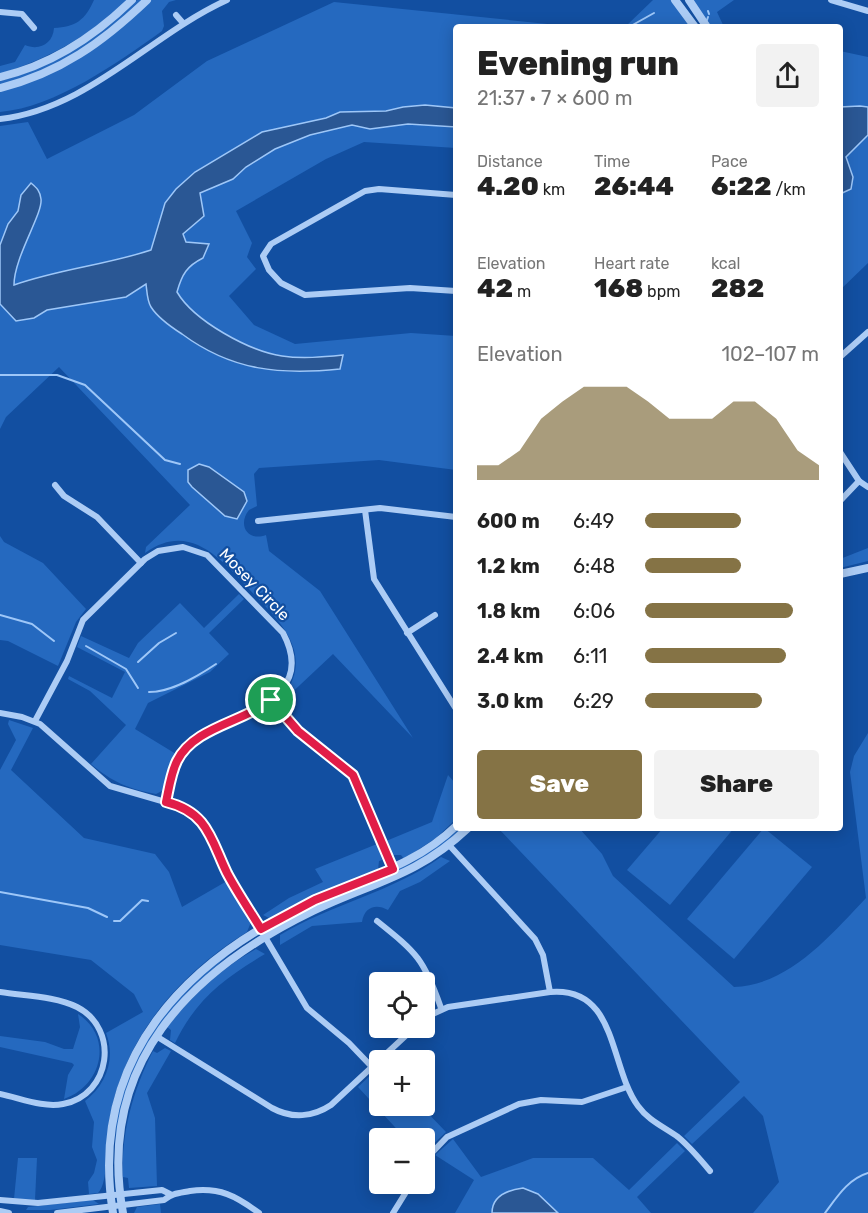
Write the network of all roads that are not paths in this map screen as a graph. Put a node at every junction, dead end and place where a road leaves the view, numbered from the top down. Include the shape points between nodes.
1 (132, 0) edge
2 (147, 0) edge
3 (227, 0) edge
4 (675, 0) edge
5 (689, 0) edge
6 (831, 0) edge
7 (868, 11) edge
8 (0, 12) edge
9 (176, 15) dead end
10 (183, 23) junction
11 (693, 24) edge
12 (705, 24) edge
13 (34, 28) dead end
14 (0, 78) edge
15 (0, 88) edge
16 (0, 119) edge
17 (453, 195) edge
18 (453, 291) edge
19 (868, 332) edge
20 (843, 354) edge
21 (843, 457) edge
22 (859, 481) junction
23 (55, 485) dead end
24 (868, 487) edge
25 (843, 498) edge
26 (365, 510) junction
27 (453, 518) edge
28 (258, 520) dead end
29 (141, 563) junction
30 (868, 568) edge
31 (843, 573) edge
32 (435, 615) dead end
33 (407, 633) junction
34 (271, 700) junction
35 (453, 704) edge
36 (0, 713) edge
37 (35, 722) junction
38 (166, 802) junction
39 (453, 829) edge
40 (465, 831) edge
41 (449, 845) junction
42 (393, 869) junction
43 (377, 921) dead end
44 (261, 929) junction
45 (266, 938) junction
46 (0, 992) edge
47 (550, 992) junction
48 (441, 1008) junction
49 (435, 1012) edge
50 (156, 1036) junction
51 (403, 1038) edge
52 (390, 1050) edge
53 (369, 1064) edge
54 (369, 1070) edge
55 (627, 1087) junction
56 (0, 1094) edge
57 (435, 1147) edge
58 (710, 1171) dead end
59 (170, 1194) junction
60 (405, 1194) edge
61 (120, 1195) junction
62 (111, 1196) junction
63 (0, 1200) edge
64 (122, 1209) edge
65 (112, 1210) edge
66 (0, 1211) edge
67 (9, 1213) edge
68 (57, 1213) edge
69 (260, 1213) edge
70 (393, 1213) edge

1 - 14 street via 105,26 73,48
2 - 15 street via 108,36 76,58 39,76
3 - 10 street
4 - 11 street
5 - 12 street
6 - 7 street
8 - 13 street via 22,14
9 - 10 street
10 - 16 street via 116,72 36,111
17 - 18 street via 364,191 271,244 263,256 281,283 305,295 404,288
19 - 20 street
21 - 22 street
22 - 24 street
22 - 25 street
23 - 29 street via 64,496 97,517
26 - 27 street via 391,509
26 - 28 street
26 - 33 street via 372,575
29 - 34 street, Mosey Circle via 159,551 179,546 202,552 277,626 290,657 288,676
29 - 37 street, Mosey Circle via 82,620 67,661
30 - 31 street
32 - 33 street
33 - 35 street
34 - 38 street, Mosey Circle via 185,749 175,766
34 - 42 street via 298,731 353,775
36 - 37 street
37 - 38 street via 110,786
38 - 44 street via 186,808 207,827 229,876
39 - 42 street via 425,852
40 - 41 street
41 - 45 street via 408,872 312,912
41 - 47 street via 535,939 543,955
42 - 44 street via 315,900
43 - 48 street via 418,956
44 - 45 street
44 - 62 street via 215,958 186,983 145,1037 125,1079 114,1118 109,1162
45 - 50 street via 205,979
45 - 53 street via 310,1012
46 - 56 street via 75,1006 93,1020 104,1042 101,1075 78,1099 50,1105
47 - 48 street
47 - 55 street via 573,994 597,1010
48 - 49 street
50 - 54 street via 272,1108 293,1115 311,1114 328,1107
50 - 61 street via 139,1069 124,1114 119,1151
51 - 52 street
55 - 57 street via 587,1101 541,1100 519,1104 447,1137
55 - 58 street via 641,1110 683,1142
59 - 61 street via 162,1190
59 - 64 street via 164,1200
59 - 69 street via 220,1190
60 - 70 street
61 - 62 street
61 - 64 street
62 - 63 street via 38,1203
62 - 65 street
64 - 65 street
65 - 68 street
66 - 67 street

